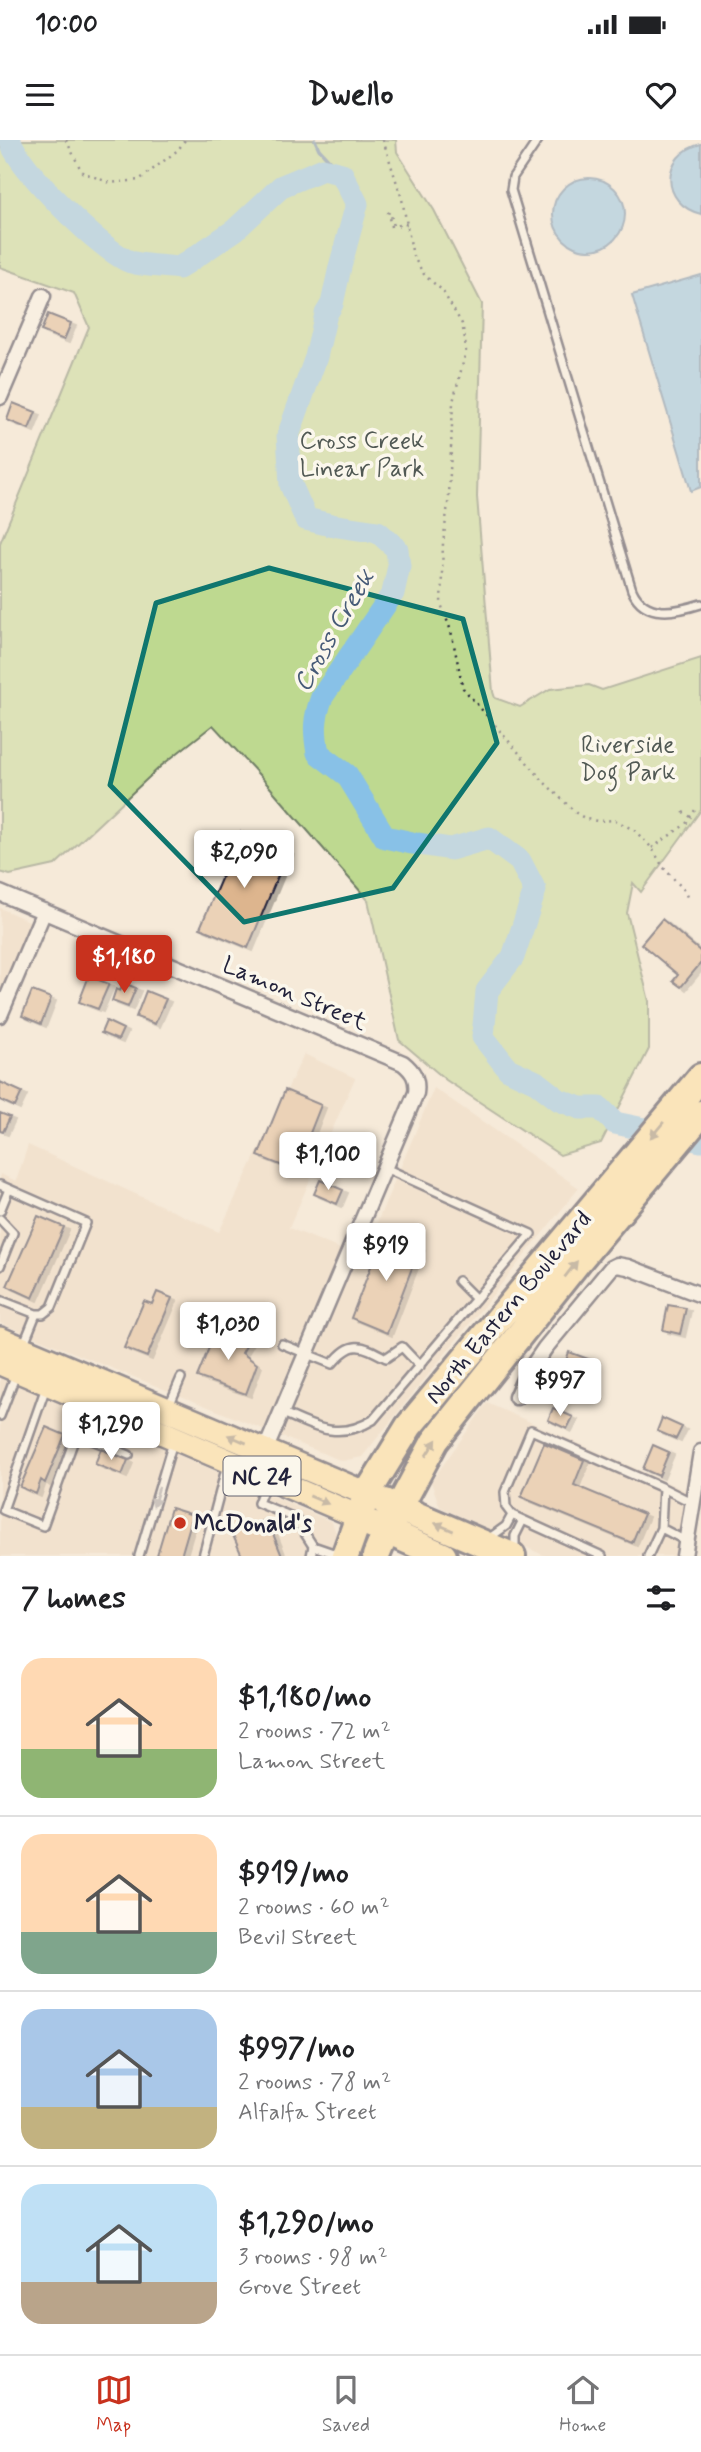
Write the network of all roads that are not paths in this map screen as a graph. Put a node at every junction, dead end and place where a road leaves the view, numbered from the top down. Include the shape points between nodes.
1 (538, 140) edge
2 (43, 296) dead end
3 (0, 397) edge
4 (701, 604) edge
5 (0, 893) edge
6 (44, 911) junction
7 (0, 1015) edge
8 (701, 1077) edge
9 (701, 1114) edge
10 (385, 1168) junction
11 (0, 1185) edge
12 (9, 1189) junction
13 (614, 1200) junction
14 (0, 1211) edge
15 (0, 1219) edge
16 (0, 1266) edge
17 (458, 1281) dead end
18 (701, 1295) edge
19 (476, 1299) junction
20 (0, 1300) edge
21 (36, 1314) junction
22 (0, 1339) edge
23 (282, 1344) dead end
24 (306, 1354) junction
25 (13, 1360) edge
26 (420, 1366) junction
27 (181, 1378) dead end
28 (48, 1383) junction
29 (516, 1397) dead end
30 (96, 1404) junction
31 (168, 1410) junction
32 (281, 1412) junction
33 (0, 1416) edge
34 (174, 1438) junction
35 (265, 1451) junction
36 (701, 1452) edge
37 (129, 1455) dead end
38 (228, 1462) junction
39 (268, 1478) junction
40 (663, 1489) junction
41 (692, 1503) junction
42 (362, 1505) junction
43 (399, 1508) junction
44 (512, 1515) junction
45 (523, 1520) junction
46 (660, 1528) junction
47 (686, 1541) junction
48 (482, 1543) junction
49 (381, 1544) edge
50 (313, 1546) junction
51 (139, 1556) edge
52 (202, 1556) edge
53 (311, 1556) edge
54 (344, 1556) edge
55 (443, 1556) edge
56 (513, 1556) edge
57 (602, 1556) edge
58 (648, 1556) edge
59 (684, 1556) edge

1 - 4 lane via 513,177 511,191 632,590 636,599 651,609 677,611
2 - 3 street
5 - 6 street, Lamon Street
6 - 7 street
6 - 10 street, Lamon Street via 402,1063 418,1084
8 -> 13 highway, North Eastern Boulevard
9 - 13 highway, North Eastern Boulevard
10 - 19 lane, North Eastern Boulevard via 531,1234
10 - 24 street
11 - 12 lane
12 - 14 lane
12 - 21 lane via 86,1223 52,1307
13 - 42 highway, North Eastern Boulevard via 421,1411
43 -> 13 highway, North Eastern Boulevard via 435,1441
15 - 16 lane via 13,1233
17 - 19 lane
18 - 29 street via 617,1265 604,1274 545,1348
19 - 26 lane, North Eastern Boulevard
20 - 21 lane
21 - 25 lane
22 - 25 main road, NC 24
23 - 24 lane
24 - 26 lane via 332,1364 342,1351 354,1346 364,1346 386,1358 402,1347
24 - 32 street
25 - 28 main road, NC 24
25 - 31 main road, NC 24
25 - 33 lane
26 - 32 lane, North Eastern Boulevard via 381,1413 355,1429 324,1430
27 - 31 lane
28 - 30 main road, NC 24
28 - 30 lane via 4,1510 43,1526
30 - 34 main road, NC 24
30 - 37 lane via 92,1440
35 -> 31 main road, NC 24
32 - 35 street
34 - 38 main road, NC 24
34 -> 51 lane
35 - 42 main road, NC 24
36 - 41 street
38 - 39 main road, NC 24
38 - 52 lane
39 -> 42 main road, NC 24
39 - 50 lane via 258,1503 295,1518
40 - 41 lane
40 - 44 lane via 531,1430 505,1492
40 - 46 lane
41 - 47 street
42 - 43 highway, NC 24
42 - 49 highway, NC 24
42 - 54 highway, North Eastern Boulevard
48 -> 43 highway, NC 24
43 - 49 highway, North Eastern Boulevard
44 - 45 lane
44 - 48 lane via 506,1526
45 - 56 lane
45 - 57 lane
46 - 47 lane
46 - 58 lane
47 - 59 street
48 - 56 highway, NC 24
49 - 55 highway, NC 24
50 - 53 lane
50 - 54 lane

